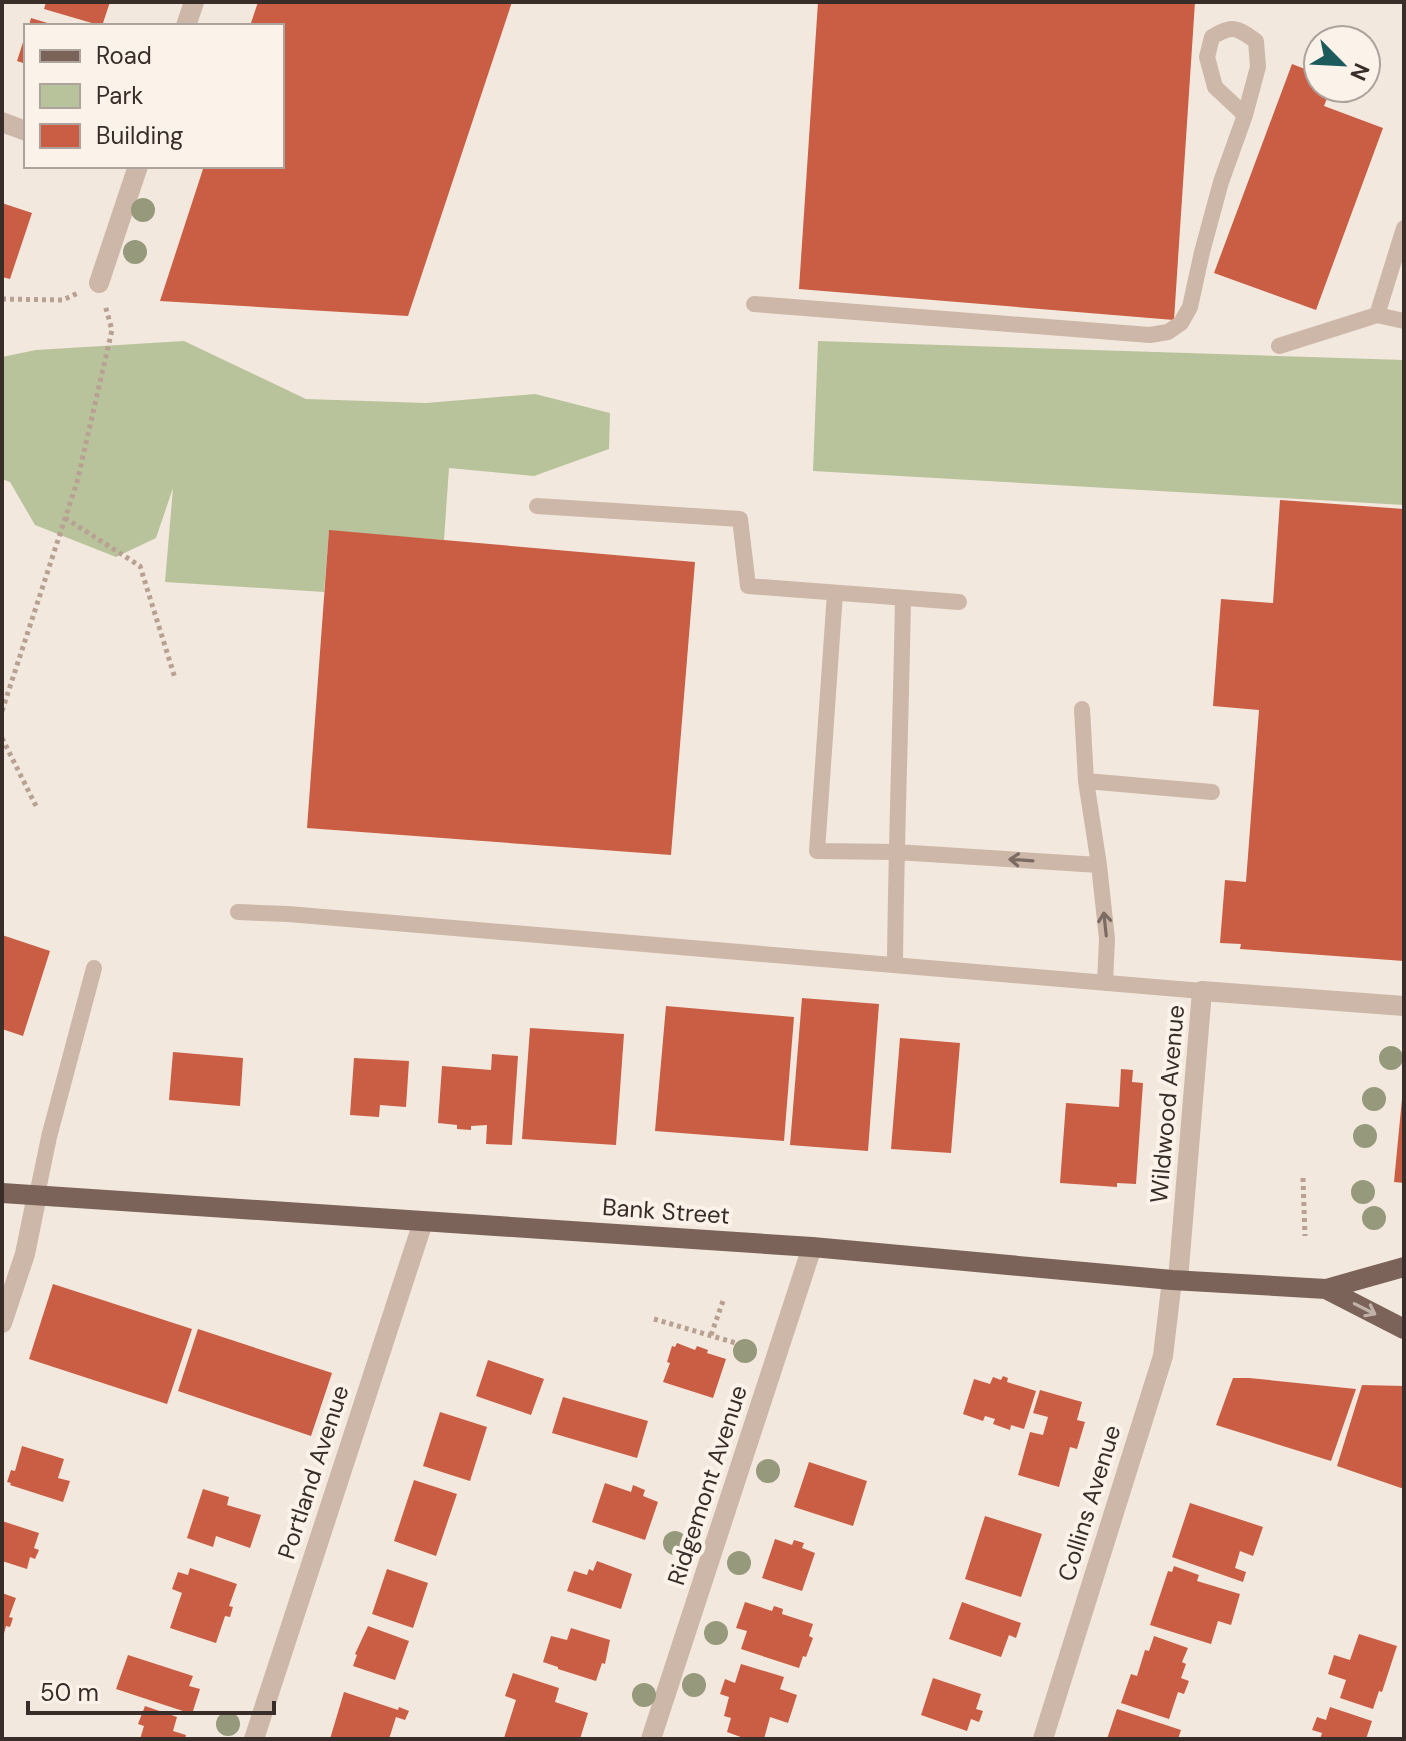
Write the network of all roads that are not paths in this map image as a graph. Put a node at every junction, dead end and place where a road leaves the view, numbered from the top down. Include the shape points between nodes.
1 (194, 2) edge
2 (187, 24) edge
3 (1245, 115) junction
4 (2, 122) edge
5 (24, 130) edge
6 (133, 168) edge
7 (1404, 228) edge
8 (99, 283) road end
9 (754, 304) dead end
10 (1377, 315) junction
11 (1404, 321) edge
12 (1279, 346) dead end
13 (537, 506) dead end
14 (835, 593) junction
15 (903, 598) junction
16 (959, 602) dead end
17 (1082, 709) dead end
18 (1086, 781) junction
19 (1212, 792) dead end
20 (896, 852) junction
21 (1099, 865) junction
22 (238, 912) dead end
23 (895, 965) junction
24 (94, 968) dead end
25 (1105, 983) junction
26 (1202, 991) junction
27 (1404, 1006) edge
28 (2, 1193) edge
29 (37, 1195) junction
30 (423, 1222) junction
31 (812, 1247) junction
32 (1404, 1267) edge
33 (1175, 1280) junction
34 (1326, 1289) junction
35 (2, 1323) edge
36 (1404, 1329) edge
37 (254, 1739) edge
38 (651, 1739) edge
39 (1043, 1739) edge

1 - 2 street
3 - 3 lane via 1258,67 1256,41 1225,28 1212,37 1207,57 1215,87
3 - 9 lane via 1221,182 1190,307 1168,332 1150,335
4 - 5 street
6 - 8 street
7 - 10 lane
10 - 11 lane
10 - 12 lane
13 - 14 lane via 740,519 748,586
14 - 15 lane
14 - 20 lane via 817,851
15 - 16 lane
15 - 20 lane
17 - 18 lane
18 - 19 lane
18 - 21 lane
21 -> 20 lane
20 - 23 lane
25 -> 21 lane via 1107,939
22 - 23 lane
23 - 25 lane
24 - 29 lane
25 - 26 lane
26 - 27 street, Wildwood Avenue
26 - 33 street, Wildwood Avenue
28 - 29 main road, Bank Street
29 - 30 main road, Bank Street
29 - 35 street
30 - 31 main road, Bank Street
30 - 37 street, Portland Avenue
31 - 33 main road, Bank Street
31 - 38 street, Ridgemont Avenue
32 - 34 main road, Bank Street
33 - 34 main road, Bank Street
33 - 39 street, Collins Avenue via 1163,1356
34 -> 36 main road, Bank Street

